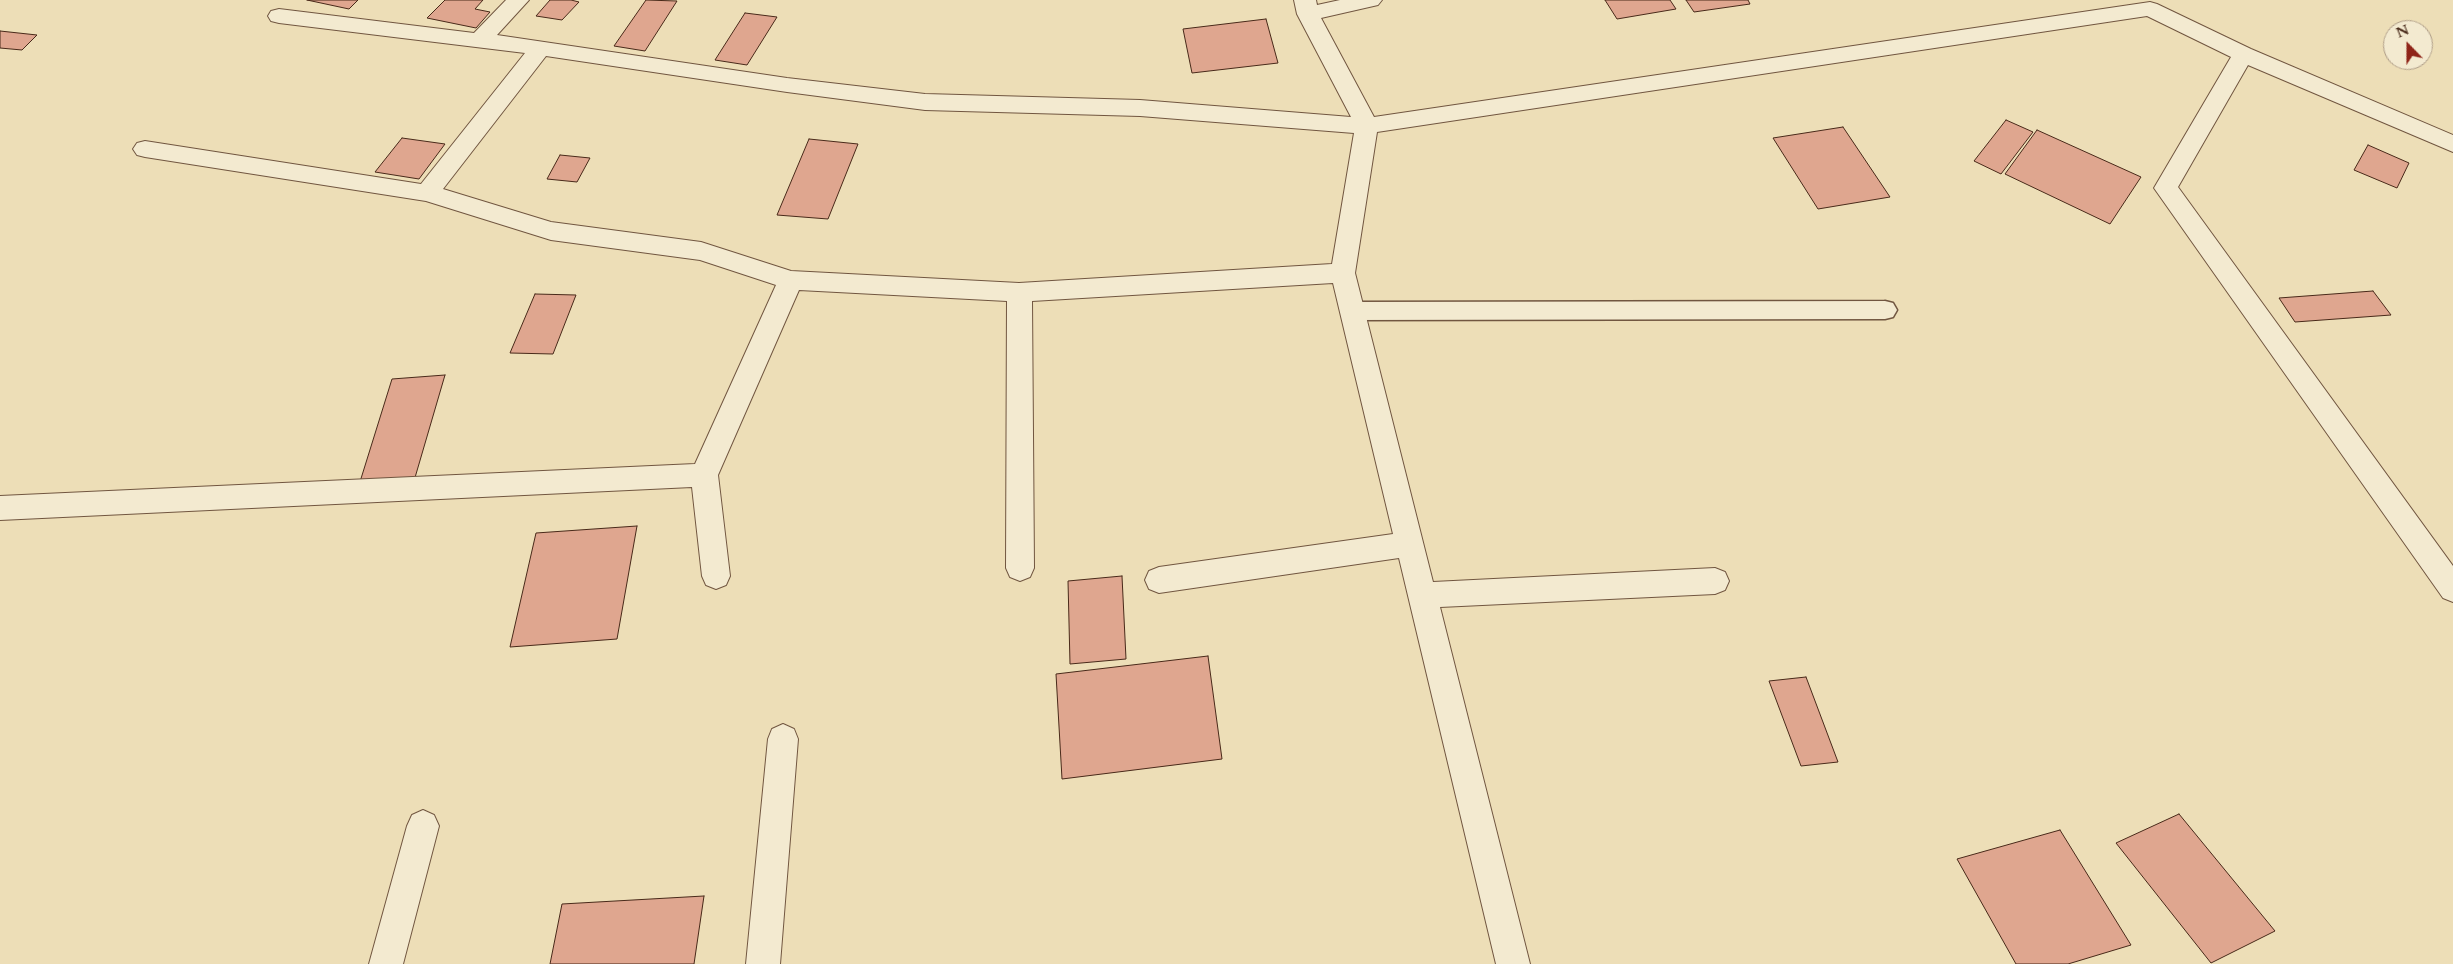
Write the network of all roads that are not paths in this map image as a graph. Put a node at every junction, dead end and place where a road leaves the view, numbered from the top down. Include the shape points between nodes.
1 (518, 0) edge
2 (1371, 0) edge
3 (2149, 6) edge
4 (1307, 7) edge
5 (279, 16) dead end
6 (480, 40) junction
7 (542, 48) junction
8 (2243, 54) junction
9 (1367, 126) junction
10 (2453, 144) edge
11 (145, 150) dead end
12 (427, 193) junction
13 (1343, 274) junction
14 (791, 280) junction
15 (1019, 292) junction
16 (1885, 310) dead end
17 (1353, 311) junction
18 (704, 475) junction
19 (0, 508) edge
20 (1410, 544) junction
21 (1020, 568) dead end
22 (716, 576) dead end
23 (1159, 580) dead end
24 (1715, 581) dead end
25 (2453, 589) edge
26 (1422, 594) junction
27 (783, 739) dead end
28 (423, 826) dead end
29 (386, 964) edge
30 (764, 964) edge
31 (1513, 964) edge

1 - 6 street
2 - 4 street
3 - 8 street
3 - 9 street via 2150,9
4 - 9 street
5 - 6 street
6 - 7 street
7 - 9 street via 786,85 925,102 1140,108
7 - 12 street
8 - 10 street
8 - 25 street via 2166,188
9 - 13 street
11 - 12 street
12 - 14 street via 551,231 701,251
13 - 15 street
13 - 17 street
14 - 15 street
14 - 18 street
15 - 21 street
16 - 17 lane
17 - 20 street
18 - 19 street
18 - 22 street
20 - 23 street
20 - 26 street
24 - 26 street
26 - 31 street
27 - 30 street
28 - 29 street

